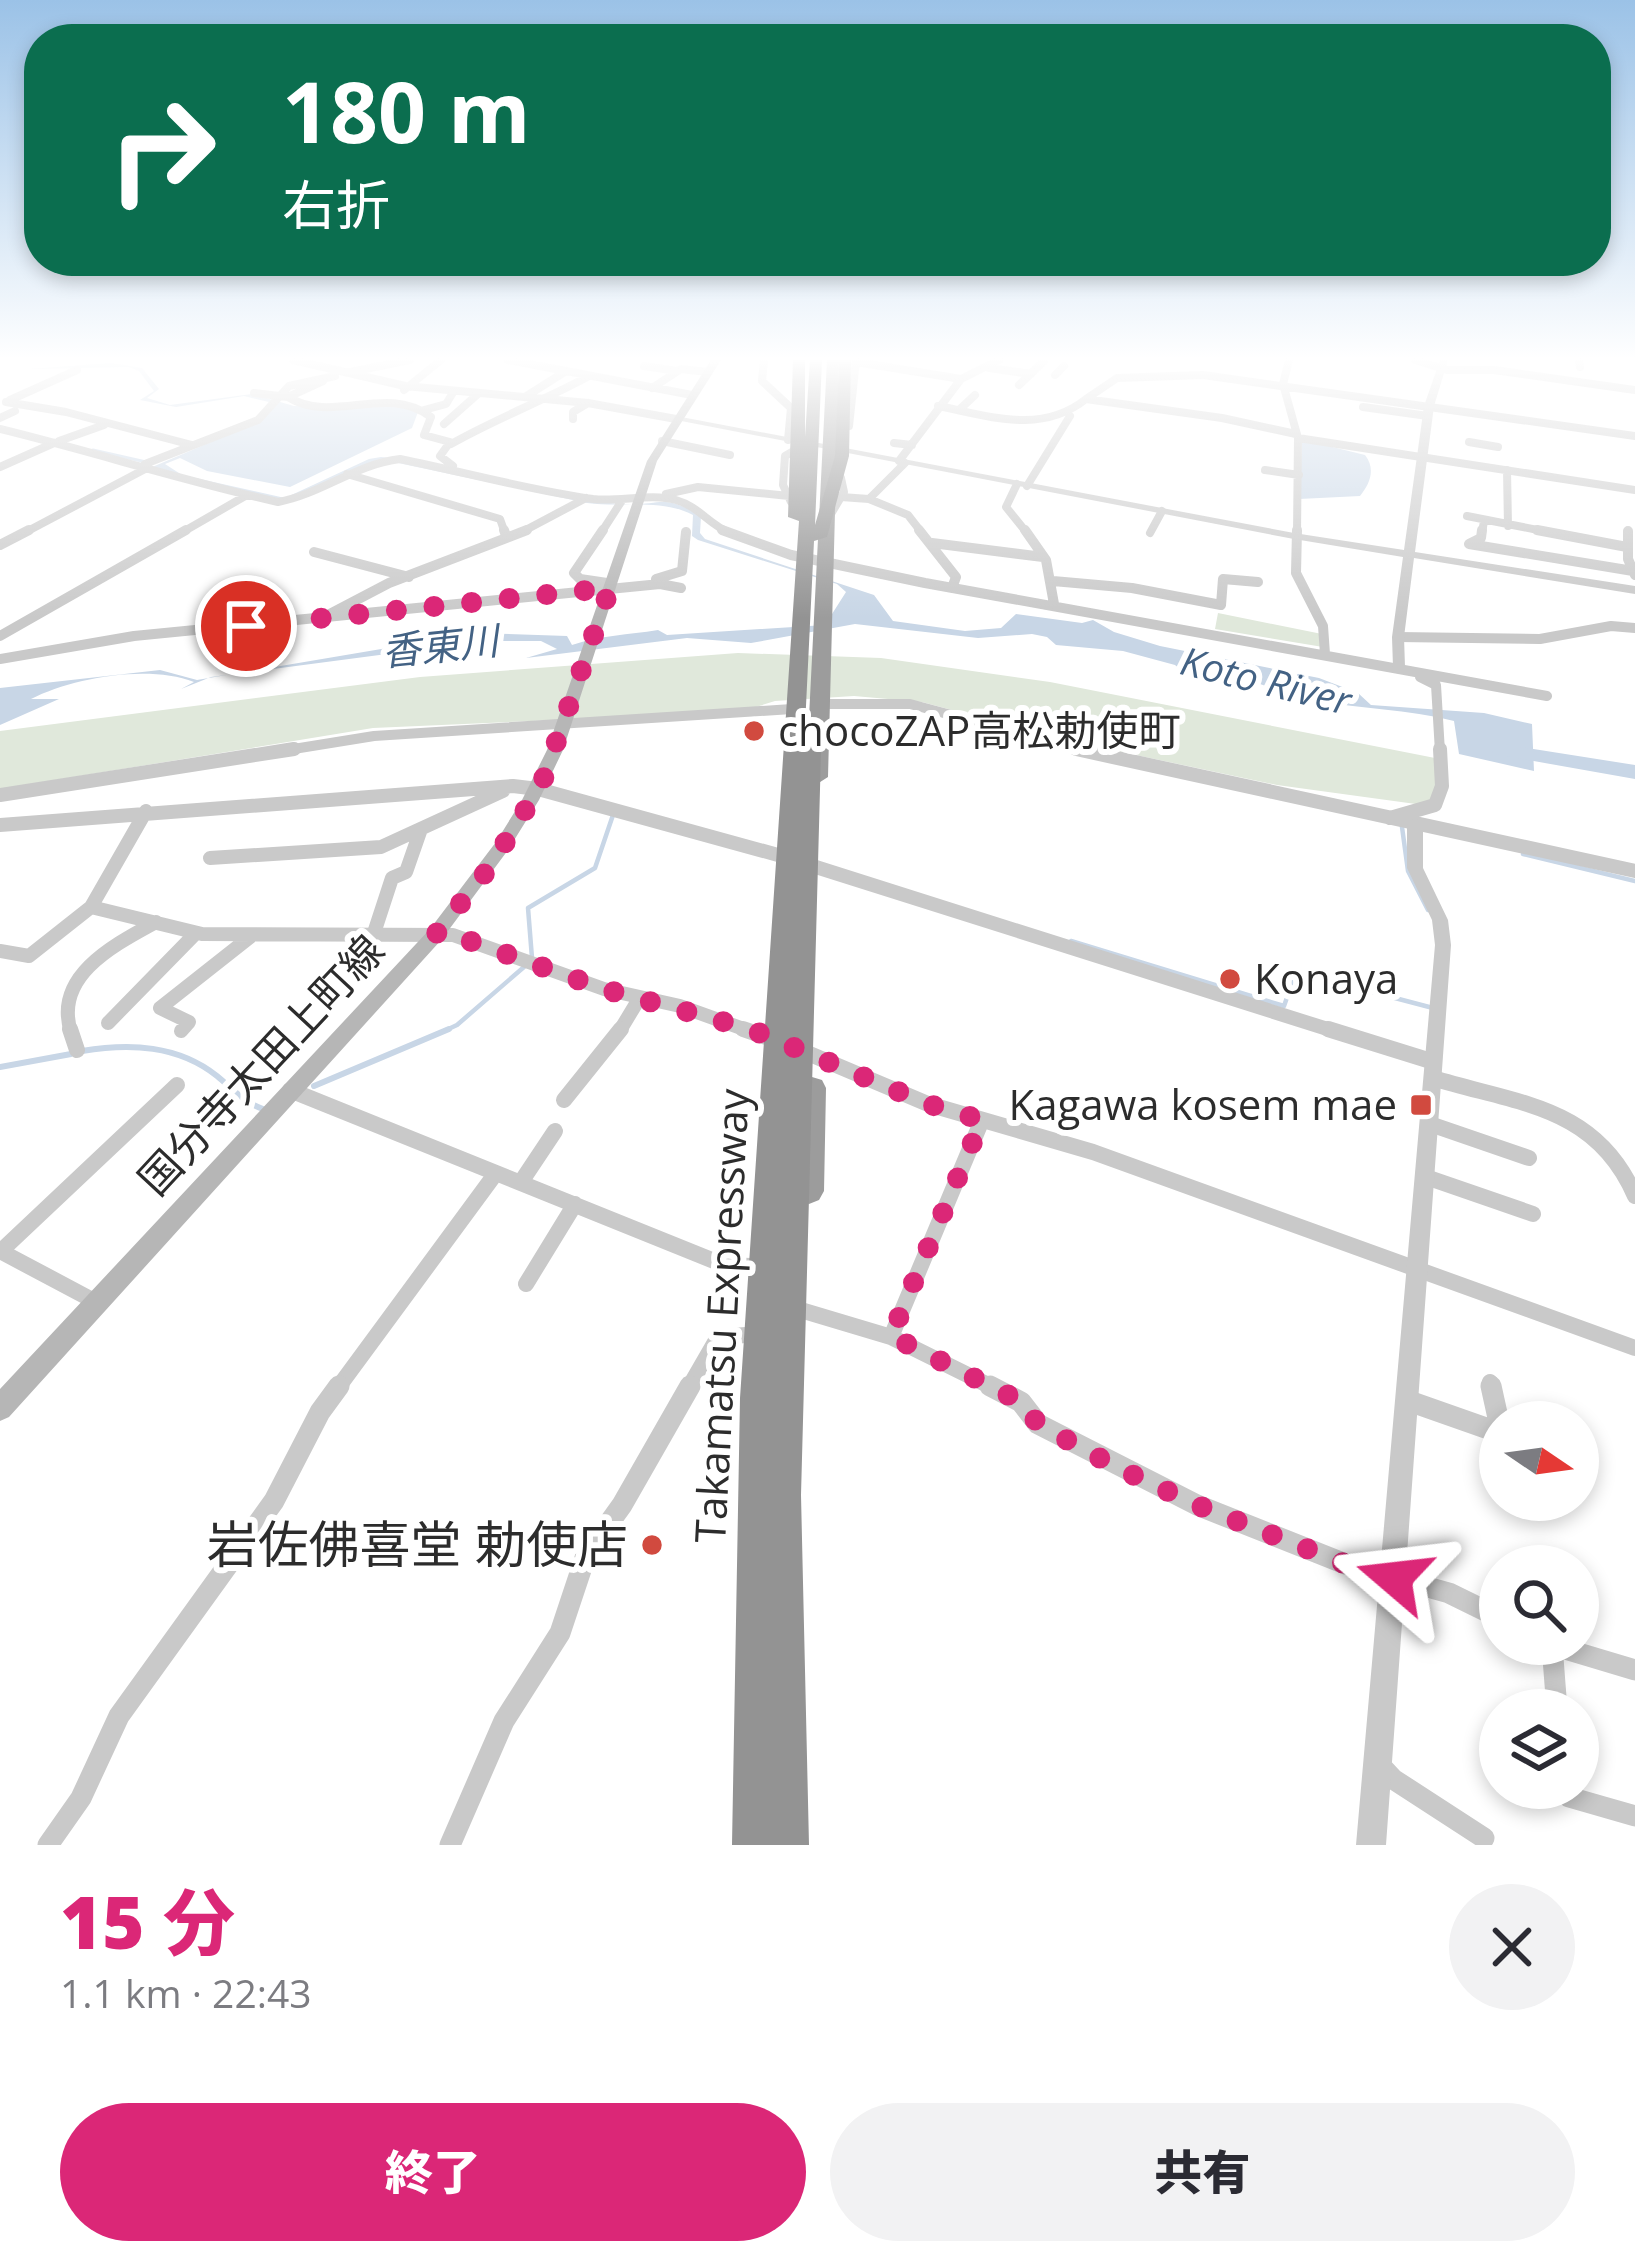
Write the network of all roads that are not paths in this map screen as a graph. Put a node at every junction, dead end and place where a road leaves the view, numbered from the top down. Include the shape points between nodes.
1 (48, 446) edge
2 (73, 446) edge
3 (190, 446) edge
4 (449, 446) edge
5 (659, 446) edge
6 (687, 446) edge
7 (795, 446) edge
8 (802, 446) edge
9 (806, 446) edge
10 (810, 446) edge
11 (811, 446) edge
12 (832, 446) edge
13 (832, 446) edge
14 (842, 446) edge
15 (842, 446) edge
16 (892, 446) edge
17 (911, 446) edge
18 (1049, 446) edge
19 (1298, 446) edge
20 (1361, 446) edge
21 (1424, 446) edge
22 (1498, 446) edge
23 (887, 453) dead end
24 (730, 455) dead end
25 (1423, 456) junction
26 (830, 457) junction
27 (902, 462) junction
28 (148, 465) junction
29 (0, 467) edge
30 (1501, 469) junction
31 (459, 470) junction
32 (1265, 470) dead end
33 (347, 474) junction
34 (1299, 475) junction
35 (1022, 485) junction
36 (1635, 490) edge
37 (248, 496) junction
38 (789, 496) junction
39 (841, 497) junction
40 (655, 498) junction
41 (869, 499) junction
42 (583, 500) junction
43 (628, 504) junction
44 (1162, 511) junction
45 (1467, 516) dead end
46 (1484, 521) junction
47 (1508, 526) junction
48 (1628, 531) dead end
49 (686, 532) dead end
50 (1150, 532) dead end
51 (506, 536) junction
52 (1294, 536) junction
53 (932, 543) junction
54 (0, 545) edge
55 (815, 548) junction
56 (1627, 548) junction
57 (314, 551) dead end
58 (1409, 554) junction
59 (1043, 557) junction
60 (442, 564) junction
61 (1634, 573) edge
62 (409, 577) junction
63 (1053, 581) junction
64 (1258, 583) dead end
65 (628, 586) junction
66 (681, 588) dead end
67 (952, 588) junction
68 (610, 589) junction
69 (1635, 590) edge
70 (802, 603) junction
71 (1054, 604) junction
72 (404, 608) junction
73 (322, 618) junction
74 (1635, 628) edge
75 (0, 636) edge
76 (1398, 637) junction
77 (1325, 654) junction
78 (0, 659) edge
79 (1399, 667) junction
80 (1547, 696) dead end
81 (818, 703) junction
82 (792, 707) junction
83 (564, 723) junction
84 (513, 786) junction
85 (538, 789) junction
86 (0, 795) edge
87 (146, 811) junction
88 (1390, 818) junction
89 (1415, 823) junction
90 (0, 825) edge
91 (421, 829) junction
92 (778, 855) junction
93 (210, 858) dead end
94 (816, 867) junction
95 (1635, 871) edge
96 (91, 907) junction
97 (156, 922) junction
98 (196, 933) junction
99 (374, 933) junction
100 (436, 934) junction
101 (250, 937) junction
102 (0, 951) edge
103 (639, 999) junction
104 (108, 1023) dead end
105 (181, 1031) dead end
106 (768, 1036) junction
107 (77, 1050) dead end
108 (812, 1055) junction
109 (1433, 1070) junction
110 (177, 1085) dead end
111 (290, 1090) junction
112 (564, 1100) dead end
113 (982, 1120) junction
114 (1430, 1124) junction
115 (555, 1131) dead end
116 (1529, 1158) dead end
117 (496, 1173) junction
118 (1426, 1177) junction
119 (521, 1182) junction
120 (1635, 1196) edge
121 (575, 1204) junction
122 (1533, 1214) dead end
123 (1, 1251) edge
124 (751, 1266) junction
125 (1420, 1267) junction
126 (526, 1284) dead end
127 (96, 1302) junction
128 (804, 1311) junction
129 (746, 1335) junction
130 (891, 1336) junction
131 (1635, 1348) edge
132 (1490, 1382) dead end
133 (1409, 1401) junction
134 (1494, 1401) edge
135 (0, 1408) edge
136 (1479, 1423) edge
137 (1394, 1578) junction
138 (1479, 1608) edge
139 (1599, 1659) edge
140 (1635, 1670) edge
141 (1379, 1764) junction
142 (1599, 1806) edge
143 (1635, 1816) edge
144 (1484, 1838) dead end
145 (48, 1845) edge
146 (450, 1845) edge
147 (734, 1845) edge
148 (753, 1845) edge
149 (788, 1845) edge
150 (806, 1845) edge
151 (1371, 1845) edge

1 - 29 street
2 - 28 street
3 - 28 street
4 - 31 street via 440,456
5 - 43 main road, 国分寺太田上町線
6 - 24 street
7 - 70 highway
8 - 38 street via 785,456
9 - 55 highway
10 - 26 street
11 - 70 highway, Takamatsu Expressway
12 - 26 highway
13 - 55 highway, Takamatsu Expressway
14 - 55 highway
15 - 26 street
16 - 23 street
17 - 27 street
18 - 35 street
19 - 34 street
20 - 25 street
21 - 25 street
22 - 30 street
25 - 30 street
25 - 58 street
26 - 27 street
26 - 39 street via 845,480
26 - 55 highway
27 - 35 street
27 - 41 street
28 - 37 street
28 - 54 street
30 - 36 street
30 - 47 street
31 - 33 street via 394,460
31 - 42 street
32 - 34 street
33 - 37 street via 290,501
33 - 51 street via 500,519
34 - 52 street
35 - 44 street
35 - 59 street via 1006,507 1034,534
37 - 75 street
38 - 40 street via 745,496 707,483
38 - 55 street
39 - 41 street
39 - 55 street
40 - 43 street
40 - 55 street via 687,502 712,526
41 - 53 street via 908,514
42 - 43 street
42 - 51 street
43 - 68 main road, 国分寺太田上町線
43 - 68 street via 574,573
44 - 50 street
44 - 52 street
45 - 46 street
46 - 47 street
46 - 61 street via 1481,538 1469,544
47 - 56 street
48 - 56 street
49 - 65 street via 682,571
51 - 60 street
52 - 58 street
52 - 77 street via 1296,573 1318,611
53 - 59 street
53 - 67 street via 956,577
55 - 67 street
55 - 81 highway
55 - 82 highway
55 - 149 highway, Takamatsu Expressway via 785,1398
56 - 61 street
57 - 62 street
58 - 69 street
58 - 76 street
59 - 63 street
60 - 62 street
60 - 72 street via 414,581
62 - 73 street
63 - 64 street via 1221,605 1223,580
63 - 71 street
65 - 66 street
65 - 68 street
67 - 71 street
68 - 72 street
68 - 83 main road, 国分寺太田上町線
70 - 148 highway, Takamatsu Expressway via 757,1398
71 - 77 street
72 - 73 street
73 - 78 street
74 - 76 street via 1540,639
76 - 79 street
77 - 79 street
79 - 80 street
79 - 88 street via 1436,685 1442,786 1435,805
81 - 88 street via 910,704
81 - 94 highway
82 - 83 street
82 - 92 highway
83 - 85 main road, 国分寺太田上町線
83 - 86 street via 374,736
84 - 85 street
84 - 87 street
84 - 91 street
85 - 92 street
85 - 100 main road, 国分寺太田上町線
87 - 90 street
87 - 96 street
88 - 89 street
89 - 95 street
89 - 109 street via 1415,868 1443,933
91 - 93 street via 381,847
91 - 99 street via 406,872 392,878
92 - 94 street
92 - 106 highway
94 - 108 highway
94 - 109 street
96 - 97 street
96 - 102 street via 29,956
97 - 98 street
97 - 107 street via 107,950 68,992 64,1006
98 - 101 street
98 - 104 street
99 - 100 street
99 - 101 street
100 - 103 street
100 - 111 main road, 国分寺太田上町線
101 - 105 street via 160,1008 189,1022
103 - 106 street
103 - 112 street
106 - 108 street
106 - 124 highway
108 - 113 street
108 - 128 highway
109 - 114 street
109 - 120 street via 1585,1123 1627,1166
110 - 123 street
111 - 117 street
111 - 127 main road, 国分寺太田上町線
113 - 125 street
113 - 130 street
114 - 116 street
114 - 118 street
115 - 119 street
117 - 119 street
117 - 145 street via 320,1412 274,1502 119,1716 81,1798
118 - 122 street
118 - 125 street
119 - 121 street
121 - 124 street via 724,1265
121 - 126 street
123 - 127 street
124 - 129 highway
125 - 131 street
125 - 133 street
127 - 135 main road, 国分寺太田上町線
128 - 130 street
128 - 150 highway
129 - 146 street via 718,1337 586,1556 560,1633 504,1721
129 - 147 highway
130 - 137 street via 1022,1402 1038,1424 1116,1467
132 - 134 street
133 - 136 street
133 - 137 street
137 - 138 street
137 - 141 street
139 - 140 street
141 - 144 street
141 - 151 street
142 - 143 street

